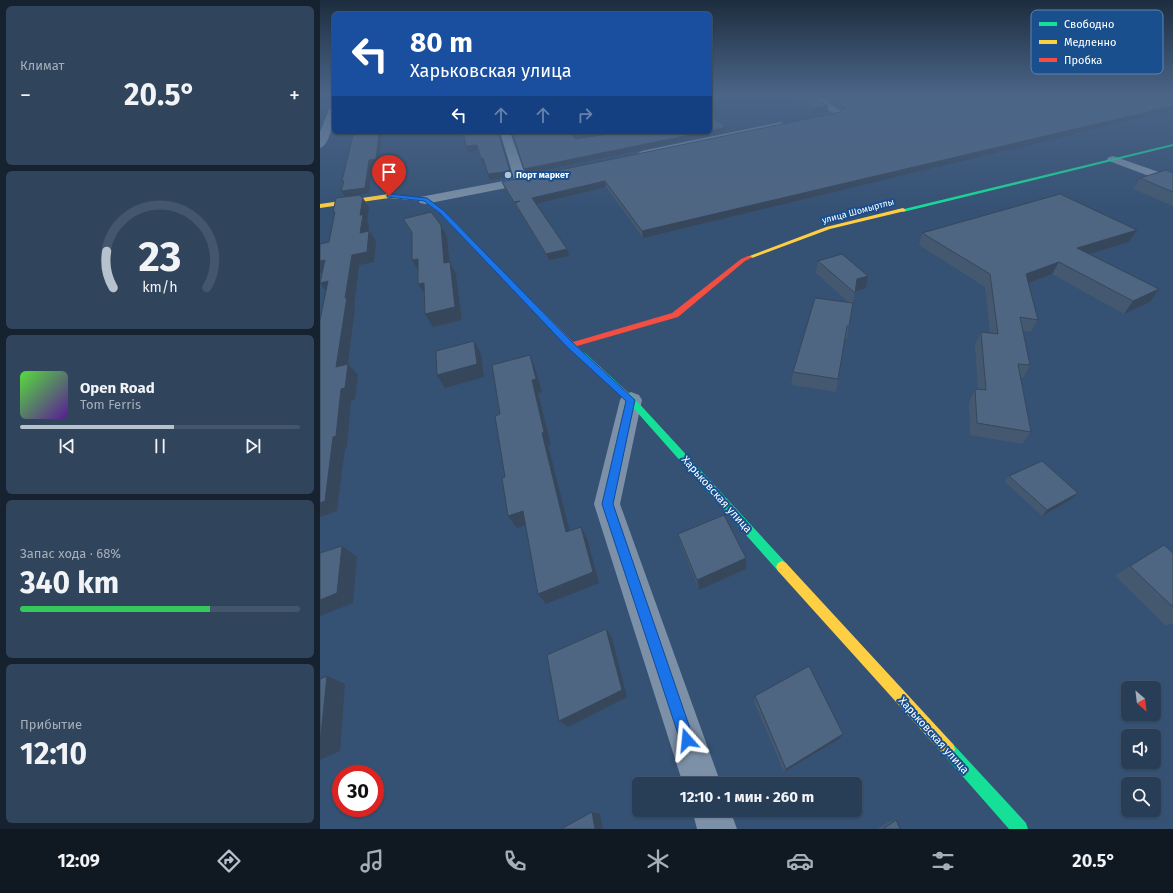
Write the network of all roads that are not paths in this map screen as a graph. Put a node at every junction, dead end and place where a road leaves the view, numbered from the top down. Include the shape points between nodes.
1 (325, 133) edge
2 (740, 133) edge
3 (506, 134) edge
4 (669, 137) edge
5 (320, 145) edge
6 (1173, 145) edge
7 (675, 146) junction
8 (629, 157) edge
9 (1113, 159) junction
10 (544, 176) edge
11 (521, 181) junction
12 (1173, 181) edge
13 (425, 200) junction
14 (320, 206) edge
15 (570, 345) junction
16 (631, 400) junction
17 (700, 777) edge
18 (713, 817) edge
19 (717, 829) edge
20 (1020, 829) edge

1 - 5 street
2 - 7 street
3 - 11 street
4 - 7 street
6 - 9 street, улица Шомыртлы
7 - 8 street
9 - 12 street
9 - 15 street, улица Шомыртлы via 828,228 743,260 675,315
10 - 11 street
11 - 13 street
13 - 14 street, Харьковская улица via 389,196
13 - 15 street, Харьковская улица via 442,212
15 - 16 street, Харьковская улица
16 - 17 street via 607,504
16 - 20 street, Харьковская улица
18 - 19 street

